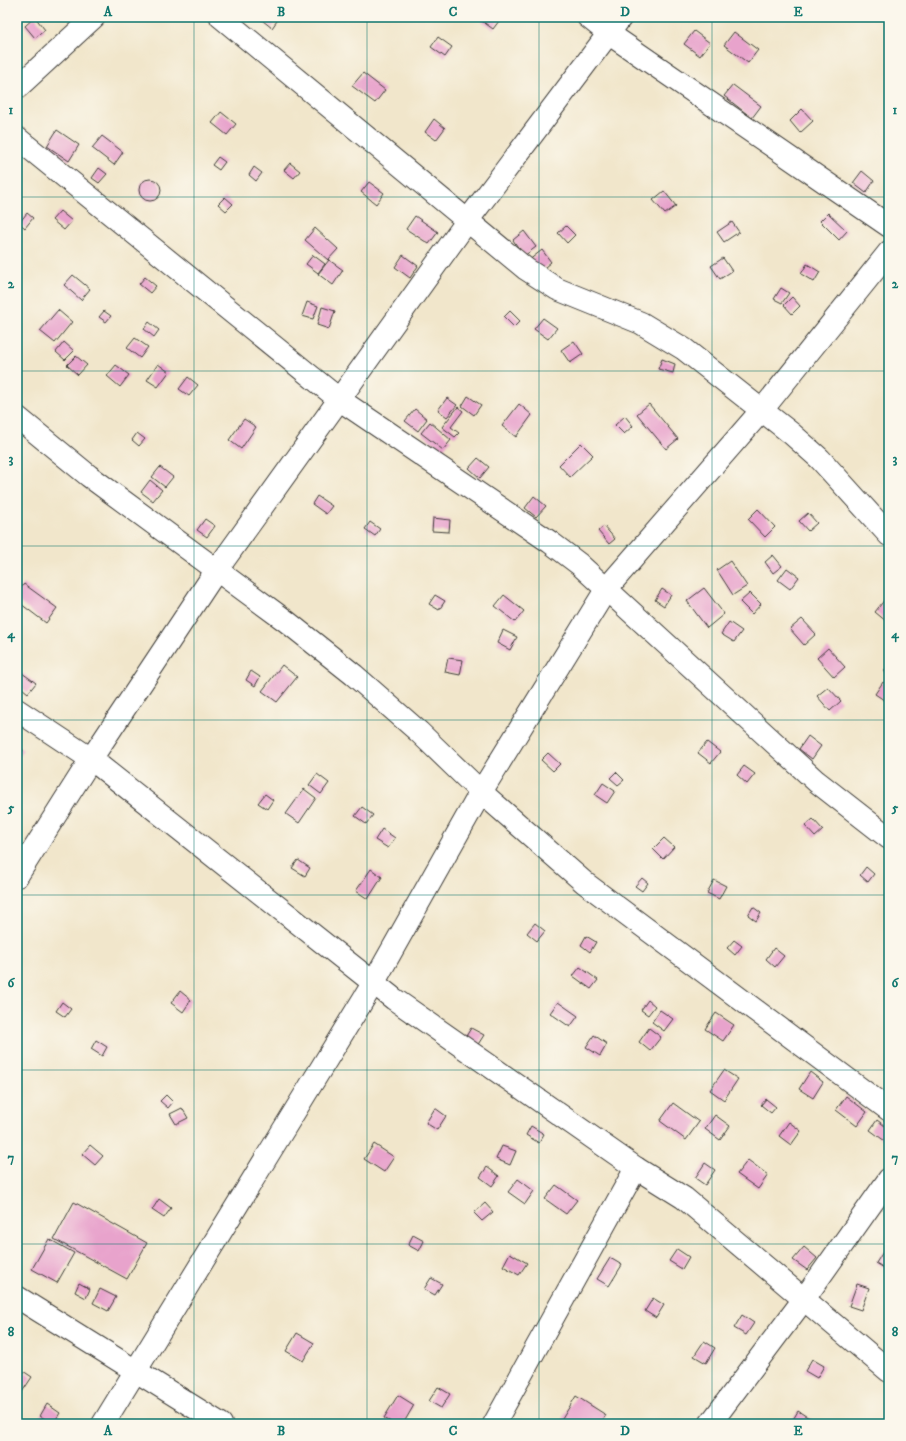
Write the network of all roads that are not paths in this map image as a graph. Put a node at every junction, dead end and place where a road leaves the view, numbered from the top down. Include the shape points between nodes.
1 (94, 17) edge
2 (220, 17) edge
3 (588, 17) edge
4 (615, 25) edge
5 (17, 88) edge
6 (17, 138) edge
7 (468, 220) junction
8 (889, 226) edge
9 (889, 252) edge
10 (340, 400) junction
11 (762, 410) junction
12 (17, 417) edge
13 (889, 535) edge
14 (216, 570) junction
15 (607, 588) junction
16 (17, 710) edge
17 (91, 759) junction
18 (481, 792) junction
19 (889, 838) edge
20 (17, 876) edge
21 (374, 982) junction
22 (889, 1110) edge
23 (636, 1168) junction
24 (889, 1179) edge
25 (17, 1297) edge
26 (804, 1299) junction
27 (136, 1370) junction
28 (889, 1371) edge
29 (104, 1424) edge
30 (221, 1424) edge
31 (494, 1424) edge
32 (710, 1424) edge

1 - 5 street
2 - 7 street
3 - 4 street
4 - 7 street
4 - 8 street
6 - 10 street
7 - 10 street
7 - 11 street via 526,269 558,289 660,333
9 - 11 street
10 - 14 street
10 - 15 street via 550,542
11 - 13 street via 820,459
11 - 15 street
12 - 14 street via 89,476
14 - 17 street
14 - 18 street via 354,675 419,732
15 - 18 street
15 - 19 street via 816,781
16 - 17 street
17 - 20 street
17 - 21 street
18 - 21 street
18 - 22 street via 585,883
21 - 23 street
21 - 27 street
23 - 26 street via 684,1198
23 - 31 street
24 - 26 street
25 - 27 street
26 - 28 street
26 - 32 street
27 - 29 street
27 - 30 street

